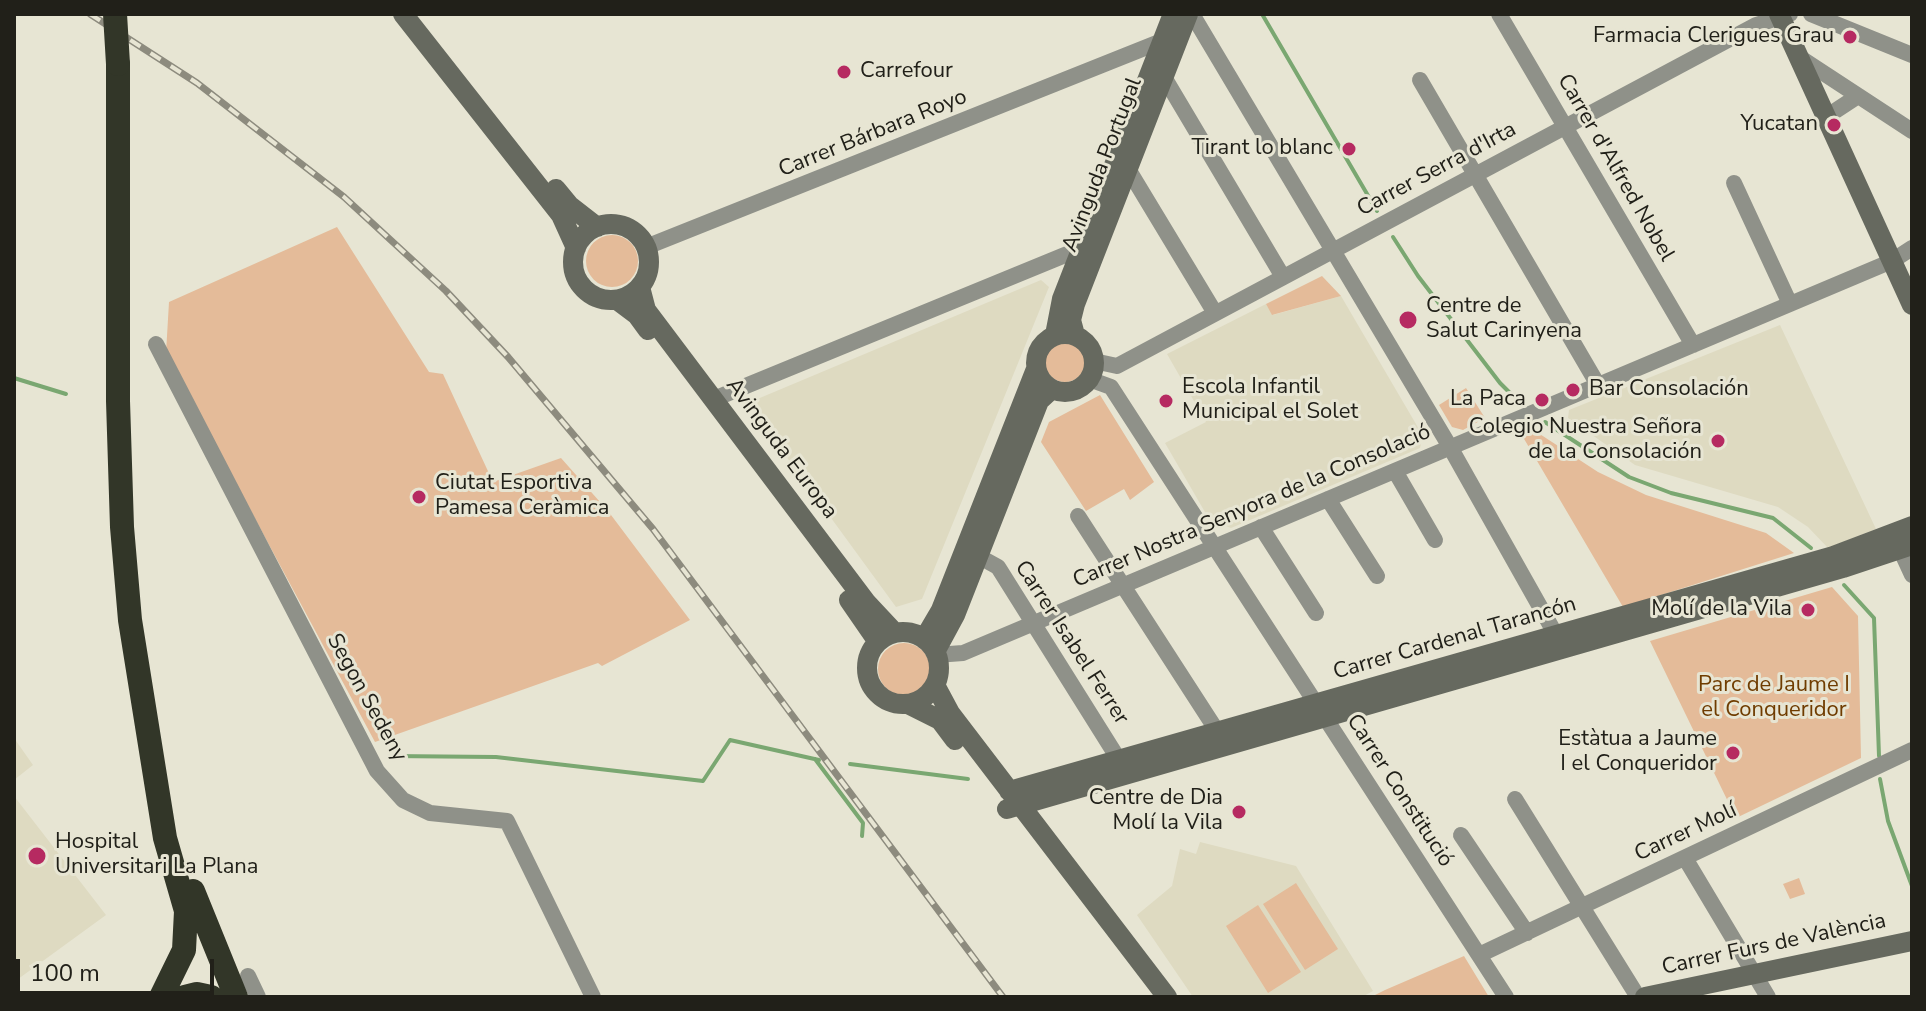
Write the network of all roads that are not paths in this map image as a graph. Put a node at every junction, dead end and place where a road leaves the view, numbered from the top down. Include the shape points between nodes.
1 (115, 14) edge
2 (403, 14) edge
3 (418, 14) edge
4 (1173, 14) edge
5 (1190, 14) edge
6 (1499, 14) edge
7 (1740, 14) edge
8 (1811, 14) edge
9 (1783, 15) edge
10 (1756, 25) junction
11 (1162, 41) junction
12 (1912, 55) edge
13 (1799, 57) junction
14 (1116, 62) junction
15 (1155, 78) junction
16 (1420, 80) dead end
17 (1858, 96) junction
18 (1826, 117) junction
19 (1565, 127) junction
20 (1912, 131) edge
21 (1128, 169) junction
22 (1475, 174) junction
23 (1734, 183) dead end
24 (597, 227) junction
25 (646, 247) junction
26 (576, 248) junction
27 (1082, 248) junction
28 (1912, 248) edge
29 (1331, 251) junction
30 (1048, 261) junction
31 (1892, 261) junction
32 (1070, 277) junction
33 (1283, 277) junction
34 (640, 287) junction
35 (617, 300) junction
36 (1790, 304) junction
37 (1912, 305) edge
38 (1215, 313) junction
39 (1065, 335) junction
40 (156, 344) dead end
41 (1693, 345) junction
42 (1117, 366) junction
43 (1036, 369) junction
44 (1091, 370) junction
45 (1598, 385) junction
46 (1111, 387) junction
47 (1052, 389) junction
48 (714, 399) junction
49 (1450, 447) junction
50 (1395, 471) junction
51 (1328, 499) junction
52 (1078, 516) dead end
53 (1261, 527) junction
54 (1912, 527) edge
55 (1435, 540) dead end
56 (1214, 547) junction
57 (1906, 547) edge
58 (978, 556) junction
59 (1912, 575) edge
60 (1377, 576) dead end
61 (1123, 585) junction
62 (1316, 613) dead end
63 (1033, 623) junction
64 (886, 637) junction
65 (1560, 642) junction
66 (932, 649) junction
67 (935, 685) junction
68 (908, 704) junction
69 (1320, 711) junction
70 (1217, 731) junction
71 (1912, 750) edge
72 (1119, 760) junction
73 (161, 798) junction
74 (1515, 799) dead end
75 (1012, 802) junction
76 (1461, 835) dead end
77 (1685, 858) junction
78 (1582, 907) junction
79 (1527, 933) junction
80 (1912, 941) edge
81 (1479, 955) junction
82 (1755, 974) junction
83 (242, 986) edge
84 (161, 997) edge
85 (185, 997) edge
86 (211, 997) edge
87 (258, 997) edge
88 (593, 997) edge
89 (1152, 997) edge
90 (1167, 997) edge
91 (1506, 997) edge
92 (1638, 997) edge
93 (1645, 997) edge
94 (1768, 997) edge

1 - 73 highway, bridge via 122,527 139,683
2 - 26 main road via 561,215
3 - 24 main road via 570,206
4 - 11 main road, Avinguda Portugal
5 - 15 main road, Avinguda Portugal
5 - 29 street
6 - 19 street, Carrer d'Alfred Nobel
7 - 10 street
8 - 12 street
9 - 10 street, Carrer Serra d'Irta
9 - 13 main road
10 - 19 street, Carrer Serra d'Irta
11 - 14 street, Carrer Bárbara Royo
11 - 15 main road, Avinguda Portugal
13 - 17 street
13 - 18 main road
14 - 15 street
14 - 25 street, Carrer Bárbara Royo
15 - 21 main road, Avinguda Portugal
15 - 27 main road, Avinguda Portugal
15 - 33 street
16 - 22 street
17 - 18 street
17 - 20 street
18 - 31 main road
19 - 22 street, Carrer Serra d'Irta
19 - 41 street, Carrer d'Alfred Nobel
21 - 38 street
21 - 39 main road, Avinguda Portugal
22 - 29 street, Carrer Serra d'Irta
22 - 45 street
23 - 36 street
24 - 25 main road via 620,225
24 - 26 main road
25 - 34 main road via 649,268
26 - 35 main road via 578,281 595,297
27 - 30 street
27 - 32 main road, Avinguda Portugal
28 - 31 street, Carrer Nostra Senyora de la Consolació
29 - 33 street, Carrer Serra d'Irta
29 - 49 street
30 - 32 street
30 - 48 street
31 - 36 street, Carrer Nostra Senyora de la Consolació
31 - 37 main road
32 - 39 main road, Avinguda Portugal
33 - 38 street, Carrer Serra d'Irta
34 - 35 main road
34 - 48 main road, Avinguda Europa via 646,310
35 - 64 main road, Avinguda Europa via 637,315
36 - 41 street, Carrer Nostra Senyora de la Consolació
38 - 42 street, Carrer Serra d'Irta
39 - 43 main road via 1037,353
39 - 44 main road via 1088,345
40 - 88 street, Segon Sedeny via 377,771 403,800 430,813 507,821
41 - 45 street, Carrer Nostra Senyora de la Consolació
42 - 44 street
42 - 46 street
43 - 47 main road
43 - 66 main road via 941,610
44 - 46 street
44 - 47 main road via 1076,390
45 - 49 street, Carrer Nostra Senyora de la Consolació
46 - 56 street, Carrer Constitució
47 - 58 main road via 1039,401
48 - 64 main road, Avinguda Europa via 866,602
49 - 50 street, Carrer Nostra Senyora de la Consolació
49 - 65 street
50 - 51 street, Carrer Nostra Senyora de la Consolació
50 - 55 street
51 - 53 street, Carrer Nostra Senyora de la Consolació
51 - 60 street
52 - 61 street
53 - 56 street, Carrer Nostra Senyora de la Consolació
53 - 62 street
54 - 57 street, Carrer Cardenal Tarancón via 1903,537
54 - 65 main road, Carrer Cardenal Tarancón
56 - 61 street, Carrer Nostra Senyora de la Consolació
56 - 69 street, Carrer Constitució
57 - 59 street
57 - 65 main road, Carrer Cardenal Tarancón
58 - 63 street, Carrer Isabel Ferrer via 998,567
58 - 66 main road via 955,615
61 - 63 street, Carrer Nostra Senyora de la Consolació
61 - 70 street
63 - 66 street, Carrer Nostra Senyora de la Consolació via 963,653
63 - 72 street, Carrer Isabel Ferrer
64 - 66 main road via 905,632
64 - 68 main road via 867,662 870,684 886,701
65 - 69 main road, Carrer Cardenal Tarancón
66 - 67 main road via 939,665
67 - 68 main road
67 - 75 main road
68 - 75 main road via 940,720
69 - 70 main road, Carrer Cardenal Tarancón
69 - 75 main road, Carrer Cardenal Tarancón
69 - 81 street, Carrer Constitució
70 - 72 main road, Carrer Cardenal Tarancón
71 - 77 street, Carrer Molí
72 - 75 main road, Carrer Cardenal Tarancón
73 - 83 highway via 198,906
73 - 84 highway via 165,838 186,911 184,950
74 - 78 street
75 - 89 main road
75 - 90 main road
76 - 79 street
77 - 78 street, Carrer Molí
77 - 82 street
78 - 79 street, Carrer Molí
78 - 92 street
79 - 81 street, Carrer Molí
80 - 82 main road, Carrer Furs de València
81 - 91 street, Carrer Constitució
82 - 93 main road, Carrer Furs de València
82 - 94 street
83 - 87 street
85 - 86 highway

